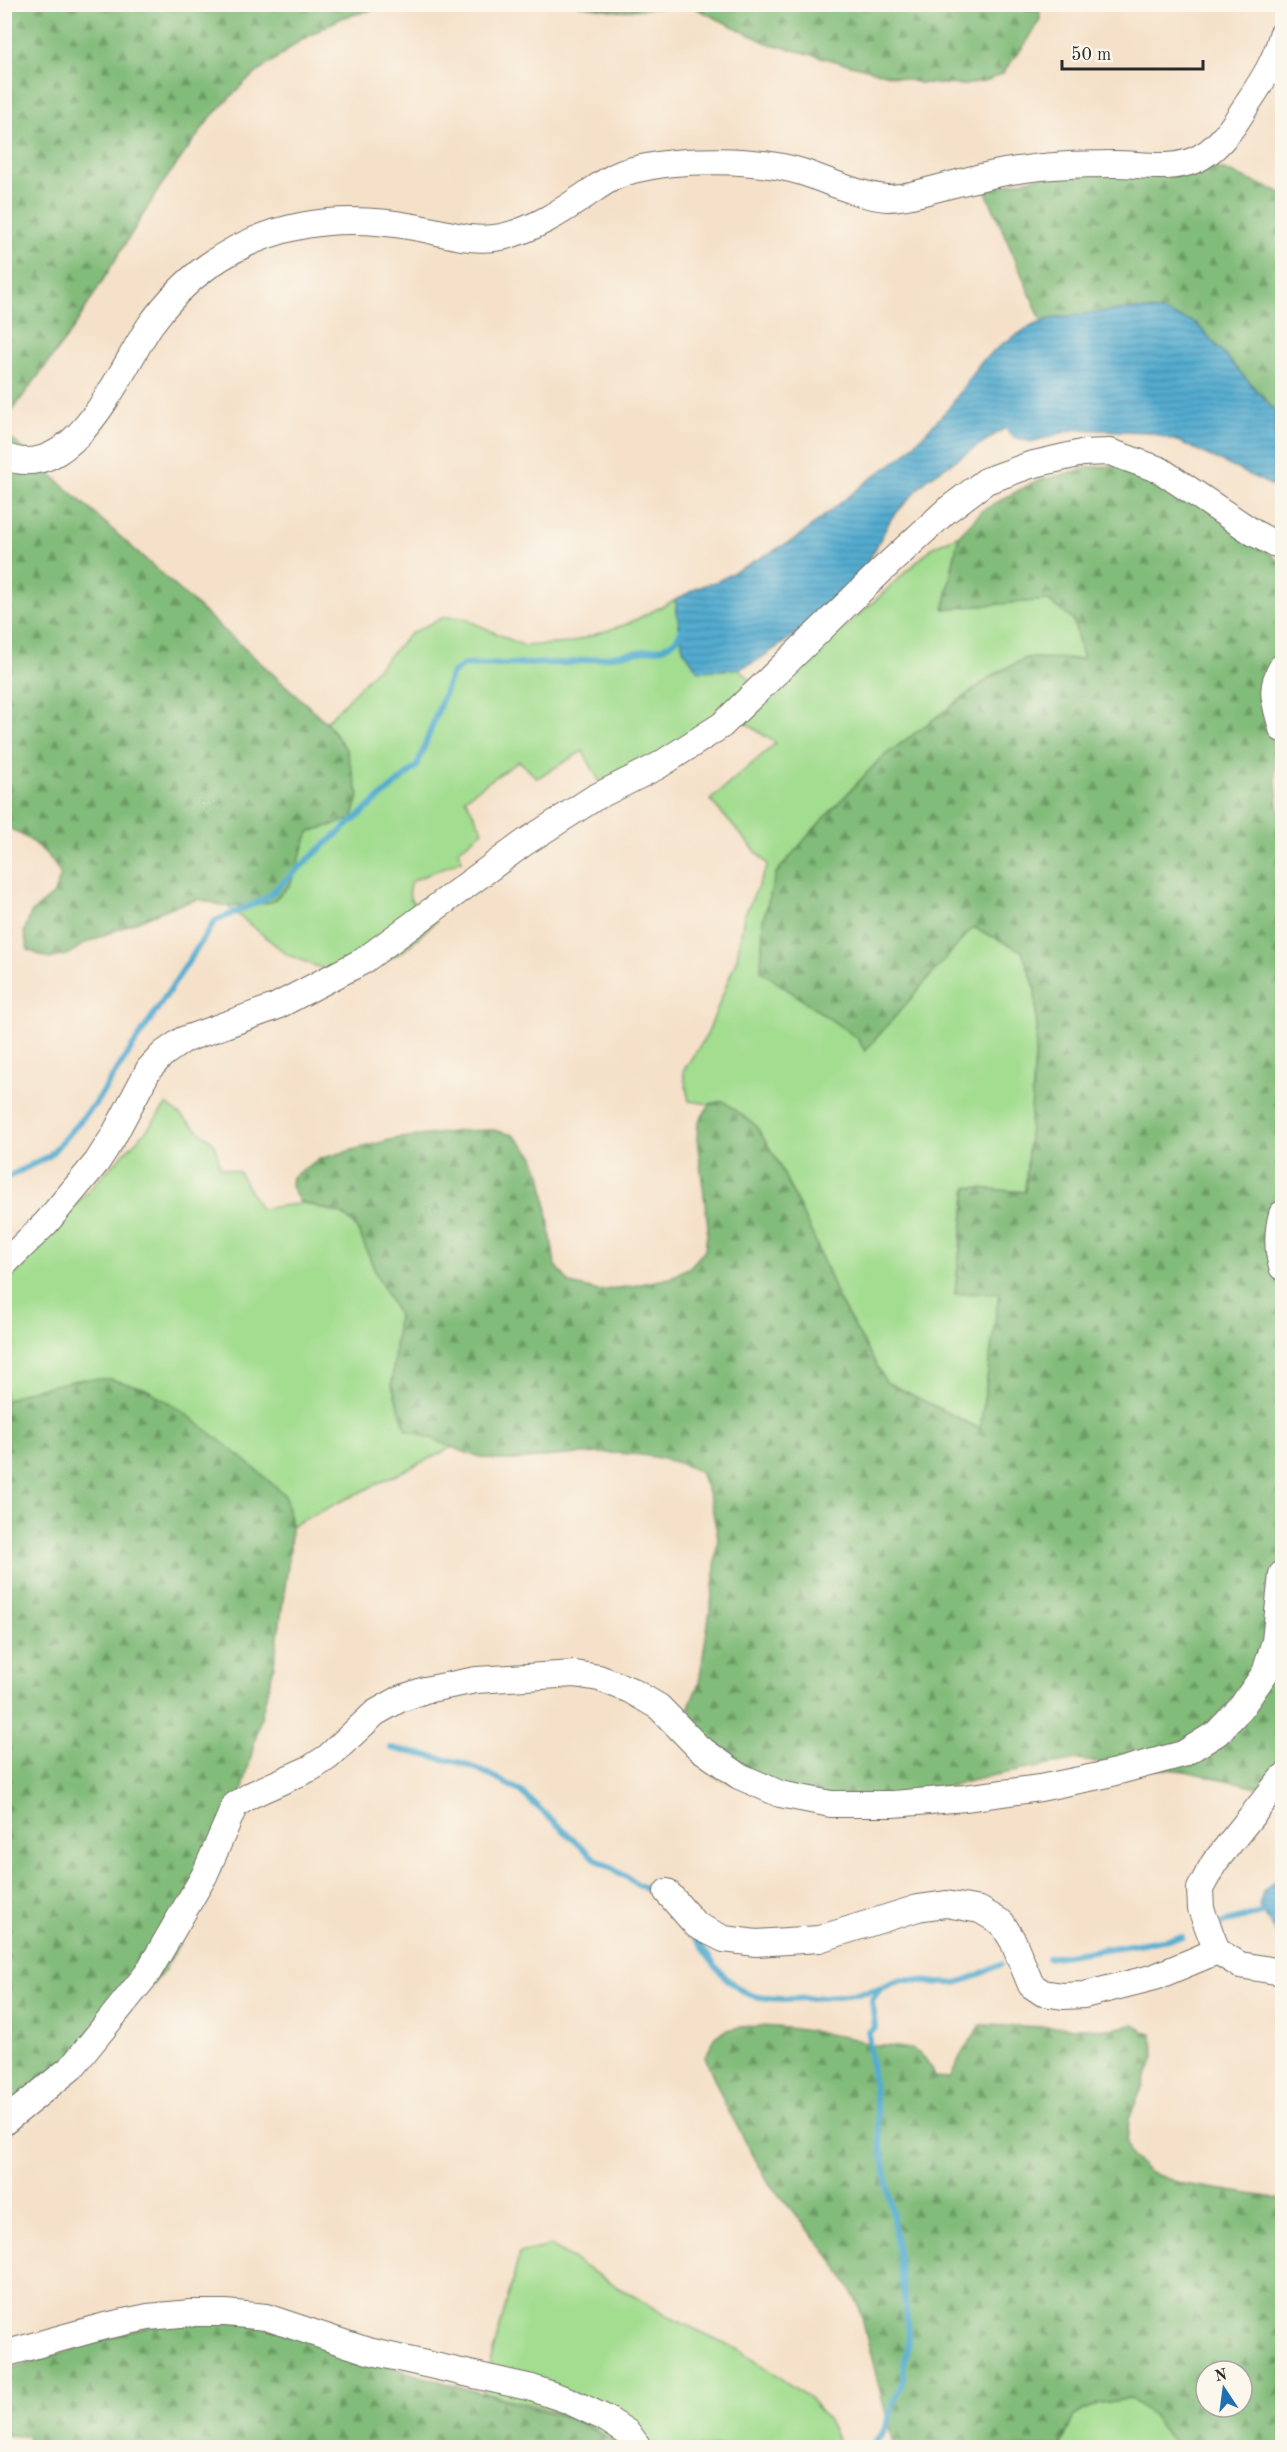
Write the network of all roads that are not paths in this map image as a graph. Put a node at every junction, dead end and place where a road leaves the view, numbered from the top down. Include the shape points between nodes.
1 (1282, 35) edge
2 (4, 456) edge
3 (1282, 544) edge
4 (1282, 667) edge
5 (1282, 729) edge
6 (1282, 1214) edge
7 (4, 1264) edge
8 (1282, 1267) edge
9 (1282, 1574) edge
10 (1282, 1778) edge
11 (667, 1892) dead end
12 (1217, 1952) junction
13 (1282, 1972) edge
14 (4, 2122) edge
15 (4, 2354) edge
16 (639, 2448) edge

1 - 2 street via 1269,71 1240,116 1215,147 1181,164 1051,165 885,198 764,163 683,163 630,170 542,222 505,236 465,238 376,221 286,228 241,245 175,295 151,324 103,405 78,437 54,454 30,460
3 - 7 street via 1254,532 1160,470 1110,452 1040,462 986,481 890,562 722,725 524,843 363,961 275,1007 183,1041 163,1054 149,1069 97,1161 46,1223
4 - 5 street via 1273,687
6 - 8 street via 1278,1252
9 - 14 street via 1275,1641 1265,1673 1217,1733 1183,1754 1104,1775 997,1794 893,1804 831,1804 780,1794 739,1776 698,1747 659,1707 630,1690 600,1678 575,1674 476,1680 399,1699 375,1713 311,1768 235,1805 204,1876 147,1974 72,2067
10 - 12 street via 1214,1863 1200,1889 1201,1909
11 - 12 street via 696,1925 724,1939 756,1943 819,1939 918,1908 946,1904 980,1910 1002,1923 1031,1985 1043,1993 1063,1996 1094,1993 1155,1977
12 - 13 street via 1240,1965
15 - 16 street via 148,2317 226,2313 266,2317 368,2351 532,2388 567,2400 628,2433

